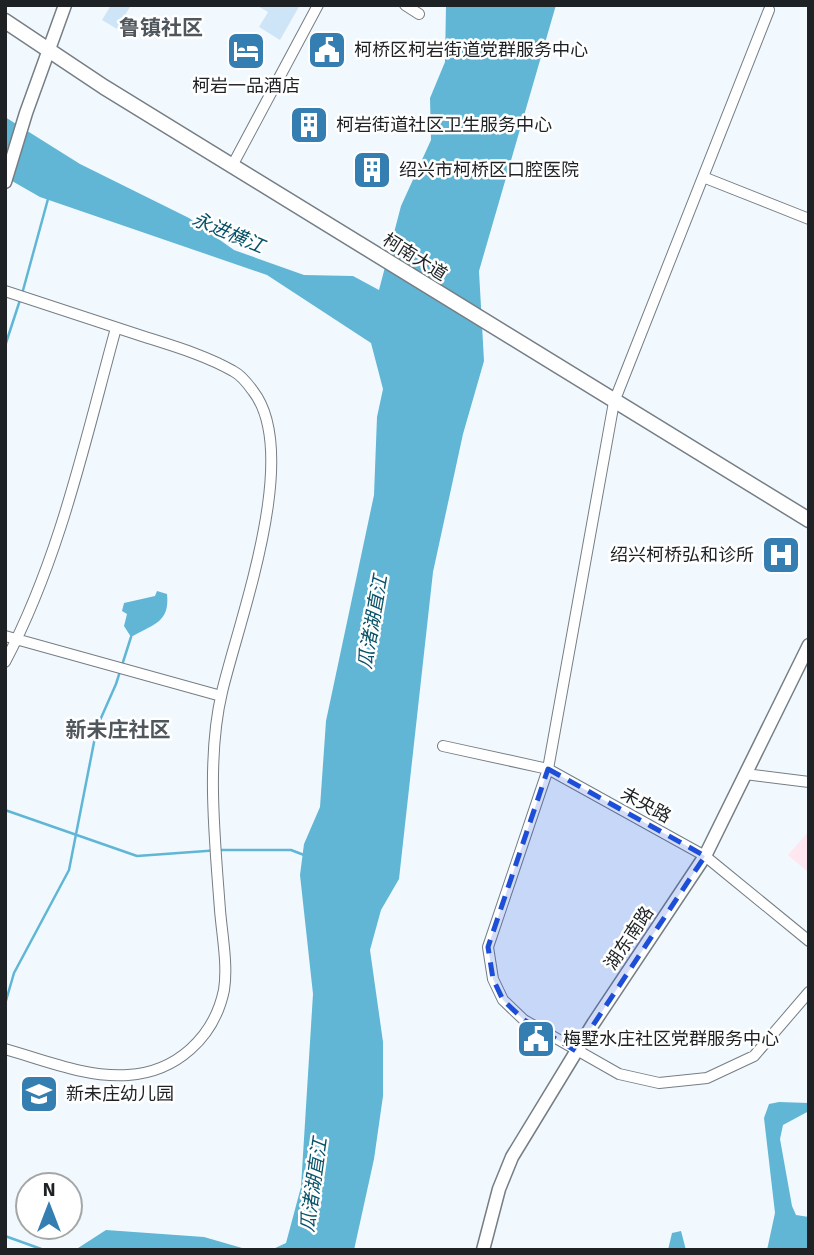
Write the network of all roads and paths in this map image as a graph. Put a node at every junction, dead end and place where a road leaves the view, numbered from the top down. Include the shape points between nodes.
1 (65, 5) edge
2 (318, 5) edge
3 (405, 5) edge
4 (769, 10) dead end
5 (419, 14) dead end
6 (5, 21) edge
7 (48, 52) junction
8 (232, 166) junction
9 (703, 177) junction
10 (6, 181) edge
11 (809, 219) edge
12 (9, 293) edge
13 (116, 328) junction
14 (614, 402) junction
15 (809, 520) edge
16 (5, 636) edge
17 (17, 639) junction
18 (809, 645) edge
19 (5, 662) edge
20 (221, 696) junction
21 (443, 746) dead end
22 (548, 769) junction
23 (746, 774) junction
24 (809, 782) edge
25 (705, 856) junction
26 (809, 941) edge
27 (809, 992) edge
28 (5, 1049) edge
29 (576, 1051) junction
30 (483, 1250) edge

1 - 7 street
2 - 8 street
3 - 5 street
4 - 9 street
6 - 7 main road, 柯南大道
7 - 8 main road, 柯南大道
7 - 10 street
8 - 14 main road, 柯南大道
9 - 11 street
9 - 14 street
12 - 13 street
13 - 17 street via 62,524 29,618
13 - 20 street via 236,372 256,393 267,422 271,489
14 - 15 main road, 柯南大道
14 - 22 street
16 - 17 street
17 - 19 street
17 - 20 street
18 - 23 street, 湖东南路
20 - 28 street via 212,798 223,990 207,1028 183,1058 156,1072 125,1075 80,1070
21 - 22 street, 未央路
22 - 25 street, 未央路
22 - 29 street via 488,947 493,979 503,1000 524,1020
23 - 24 street
23 - 25 street, 湖东南路
25 - 26 street, 未央路
25 - 29 street, 湖东南路
27 - 29 street via 754,1056 707,1078 677,1084 645,1081 620,1074
29 - 30 street, 湖东南路 via 512,1157

